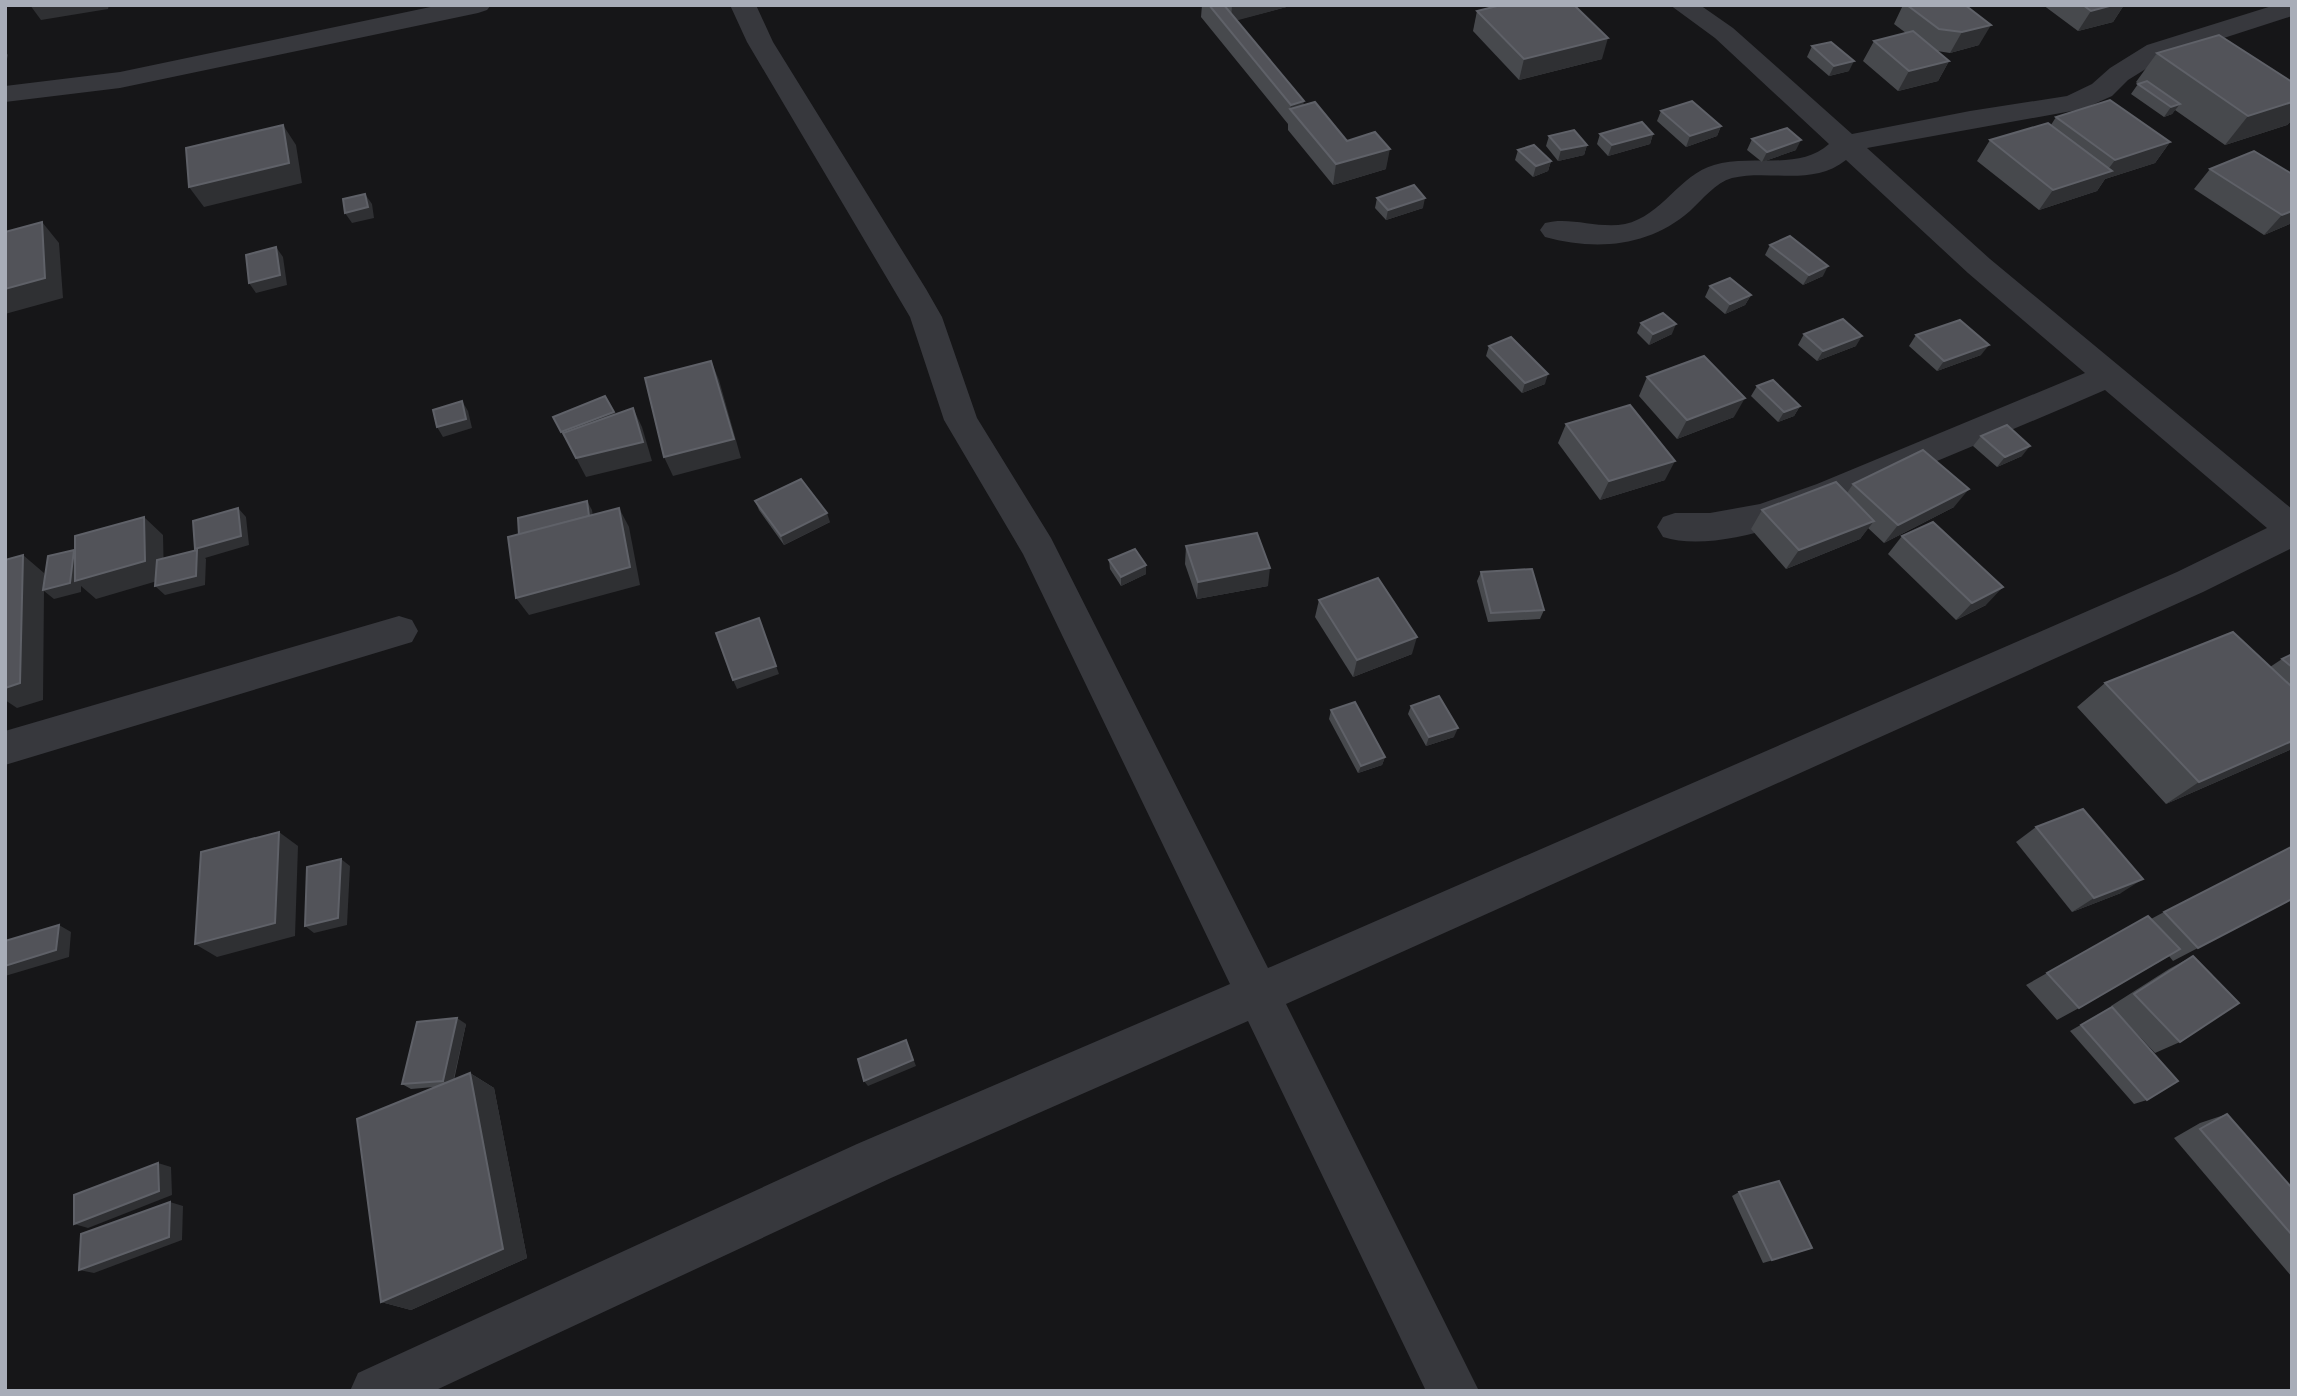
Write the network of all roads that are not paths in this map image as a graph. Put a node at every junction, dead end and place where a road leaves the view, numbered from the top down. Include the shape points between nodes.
1 (478, 5) edge
2 (743, 5) edge
3 (1683, 5) edge
4 (2292, 8) edge
5 (5, 94) edge
6 (1846, 144) junction
7 (1555, 230) dead end
8 (2110, 375) junction
9 (1675, 527) dead end
10 (2292, 531) edge
11 (399, 631) dead end
12 (5, 748) edge
13 (1259, 994) junction
14 (376, 1391) edge
15 (1453, 1391) edge

1 - 5 street via 120,80
2 - 13 street via 760,42 926,317 961,420 1038,548
3 - 6 street via 1724,33
4 - 6 street via 2156,51 2102,90 2073,103
6 - 7 street via 1839,154 1808,168 1746,167 1713,176 1660,222 1632,233 1596,236
6 - 8 street via 1979,266
8 - 9 street via 1763,517 1710,527
8 - 10 street
10 - 13 street via 2190,582
11 - 12 street
13 - 14 street via 874,1161
13 - 15 street

